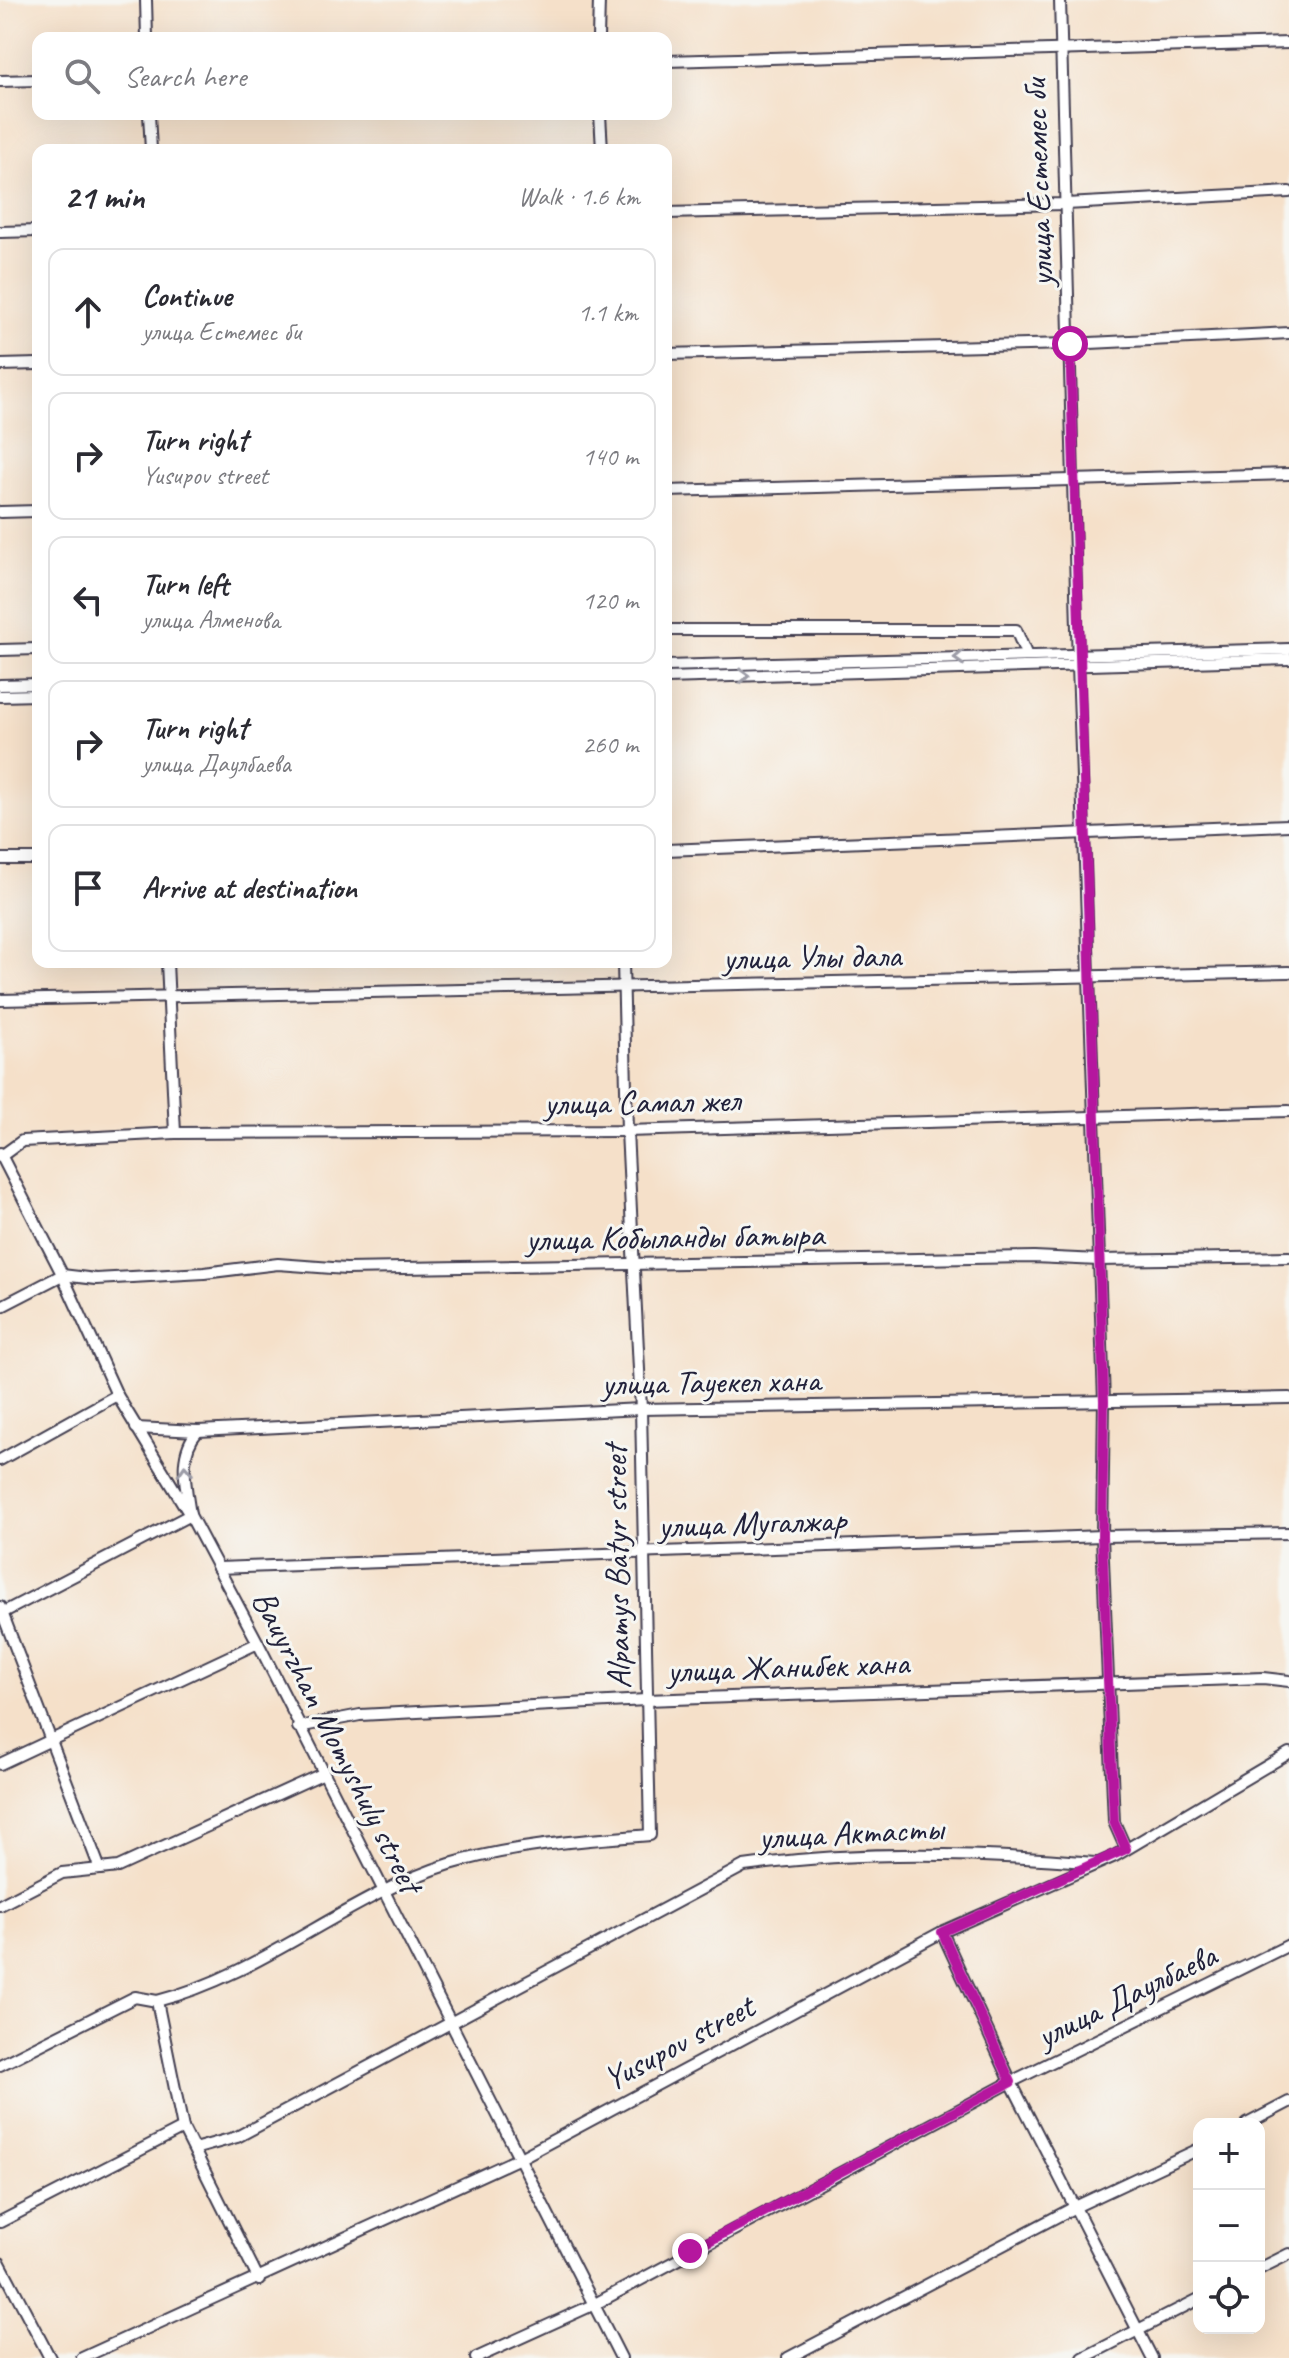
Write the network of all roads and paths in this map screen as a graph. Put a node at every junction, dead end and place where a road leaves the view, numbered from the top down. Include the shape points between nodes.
1 (146, 0) edge
2 (599, 0) edge
3 (1060, 0) edge
4 (147, 32) edge
5 (598, 32) edge
6 (1289, 43) edge
7 (1061, 49) junction
8 (672, 61) edge
9 (32, 80) edge
10 (0, 81) edge
11 (149, 120) edge
12 (600, 120) edge
13 (151, 144) edge
14 (602, 144) edge
15 (1289, 192) edge
16 (1066, 204) junction
17 (672, 213) edge
18 (32, 231) edge
19 (0, 232) edge
20 (1289, 333) edge
21 (1070, 344) junction
22 (672, 354) edge
23 (32, 364) edge
24 (0, 365) edge
25 (1289, 474) edge
26 (1074, 480) junction
27 (672, 491) edge
28 (32, 511) edge
29 (0, 512) edge
30 (672, 630) edge
31 (32, 649) edge
32 (1289, 649) edge
33 (0, 650) edge
34 (1027, 656) junction
35 (1289, 659) edge
36 (1078, 660) junction
37 (672, 666) edge
38 (672, 678) edge
39 (32, 684) edge
40 (0, 685) edge
41 (32, 695) edge
42 (0, 696) edge
43 (1289, 825) edge
44 (1085, 835) junction
45 (672, 850) edge
46 (0, 859) edge
47 (32, 859) edge
48 (167, 968) edge
49 (623, 968) edge
50 (1289, 972) edge
51 (1090, 977) junction
52 (624, 988) junction
53 (166, 997) junction
54 (0, 1000) edge
55 (1289, 1111) edge
56 (1094, 1115) junction
57 (627, 1131) junction
58 (175, 1133) junction
59 (1, 1155) edge
60 (1289, 1257) edge
61 (1099, 1260) junction
62 (633, 1266) junction
63 (62, 1275) junction
64 (0, 1307) edge
65 (117, 1395) junction
66 (1289, 1398) edge
67 (1104, 1401) junction
68 (641, 1409) junction
69 (136, 1428) junction
70 (198, 1431) junction
71 (0, 1460) edge
72 (190, 1515) junction
73 (1289, 1533) edge
74 (1102, 1536) junction
75 (645, 1554) junction
76 (218, 1568) junction
77 (1, 1611) edge
78 (258, 1643) junction
79 (1289, 1681) edge
80 (1108, 1686) junction
81 (646, 1700) junction
82 (298, 1727) junction
83 (53, 1739) junction
84 (1289, 1753) edge
85 (0, 1764) edge
86 (324, 1773) junction
87 (1126, 1849) junction
88 (1097, 1864) junction
89 (100, 1869) junction
90 (383, 1893) junction
91 (0, 1905) edge
92 (942, 1932) junction
93 (1289, 1945) edge
94 (157, 2001) junction
95 (454, 2022) junction
96 (0, 2065) edge
97 (1011, 2082) junction
98 (1289, 2102) edge
99 (1258, 2118) edge
100 (183, 2128) junction
101 (194, 2149) junction
102 (1193, 2152) edge
103 (522, 2157) junction
104 (1075, 2207) junction
105 (0, 2222) edge
106 (1289, 2254) edge
107 (0, 2263) edge
108 (1265, 2266) edge
109 (259, 2280) junction
110 (1193, 2302) edge
111 (595, 2304) junction
112 (1139, 2329) junction
113 (50, 2358) edge
114 (82, 2358) edge
115 (476, 2358) edge
116 (621, 2358) edge
117 (788, 2358) edge
118 (1083, 2358) edge
119 (1152, 2358) edge

1 - 4 street
2 - 5 street
3 - 7 street, улица Естемес би
6 - 7 street
7 - 8 street
7 - 16 street, улица Естемес би
9 - 10 street
11 - 13 street
12 - 14 street
15 - 16 street
16 - 17 street
16 - 21 street, улица Естемес би
18 - 19 street
20 - 21 street
21 - 22 street
21 - 26 street, улица Естемес би
23 - 24 street
25 - 26 street
26 - 27 street
26 - 36 street, улица Естемес би
28 - 29 street
30 - 34 street via 1016,630
31 - 33 street
32 - 36 street
34 - 36 street
34 -> 37 street
35 - 36 street
38 -> 36 street
36 - 44 street, улица Естемес би
39 - 40 street
41 - 42 street
43 - 44 street
44 - 45 street
44 - 51 street, улица Естемес би
46 - 47 street
48 - 53 street
49 - 52 street, Alpamys Batyr street
50 - 51 street, улица Улы дала
51 - 52 street, улица Улы дала
51 - 56 street, улица Естемес би
52 - 53 street, улица Улы дала
52 - 57 street, Alpamys Batyr street
53 - 54 street, улица Улы дала
53 - 58 street
55 - 56 street, улица Самал жел
56 - 57 street, улица Самал жел
56 - 61 street, улица Естемес би
57 - 58 street, улица Самал жел
57 - 62 street, Alpamys Batyr street
58 - 59 street, улица Самал жел via 22,1141
59 - 63 street, Bauyrzhan Momyshuly street
60 - 61 street, улица Кобыланды батыра
61 - 62 street, улица Кобыланды батыра
61 - 67 street, улица Естемес би
62 - 63 street, улица Кобыланды батыра via 346,1269 278,1264 96,1279
62 - 68 street, Alpamys Batyr street
63 - 64 street
63 - 65 street, Bauyrzhan Momyshuly street
65 - 69 street, Bauyrzhan Momyshuly street
65 - 71 street
66 - 67 street, улица Тауекел хана
67 - 68 street, улица Тауекел хана
67 - 74 street, улица Естемес би
68 - 70 street, улица Тауекел хана
68 - 75 street, Alpamys Batyr street
69 - 70 street, улица Тауекел хана
69 - 72 street, Bauyrzhan Momyshuly street
72 -> 70 street via 184,1459 188,1441
72 - 76 street, Bauyrzhan Momyshuly street
72 - 77 street
73 - 74 street, улица Мугалжар
74 - 75 street, улица Мугалжар
74 - 80 street, улица Естемес би
75 - 76 street, улица Мугалжар
75 - 81 street, Alpamys Batyr street
76 - 78 street, Bauyrzhan Momyshuly street
77 - 83 street
78 - 82 street, Bauyrzhan Momyshuly street
78 - 83 street
79 - 80 street, улица Жанибек хана
80 - 81 street, улица Жанибек хана
80 - 87 street, улица Естемес би via 1114,1822
81 - 82 street, улица Жанибек хана via 360,1715
81 - 90 street, Alpamys Batyr street via 650,1835 560,1842 449,1864
82 - 86 street, Bauyrzhan Momyshuly street
83 - 85 street
83 - 89 street
84 - 87 street, Yusupov street
86 - 89 street via 118,1867
86 - 90 street, Bauyrzhan Momyshuly street
87 - 88 street, Yusupov street
88 - 92 street, Yusupov street
88 - 95 street, улица Актасты via 985,1854 795,1859 744,1866
89 - 91 street via 62,1873
90 - 94 street via 202,1990
90 - 95 street, Bauyrzhan Momyshuly street
92 - 97 street
92 - 103 street, Yusupov street
93 - 97 street, улица Даулбаева
94 - 96 street via 135,1997
94 - 100 street
95 - 101 street, улица Актасты via 237,2137
95 - 103 street, Bauyrzhan Momyshuly street
97 - 104 street
97 - 111 street, улица Даулбаева
98 - 99 street
100 - 101 street
100 - 105 street
101 - 109 street
102 - 104 street
103 - 109 street, Yusupov street
103 - 111 street, Bauyrzhan Momyshuly street
104 - 112 street
104 - 117 street
106 - 108 street
107 - 113 street
109 - 114 street, Yusupov street
110 - 112 street
111 - 115 street, улица Даулбаева
111 - 116 street, Bauyrzhan Momyshuly street
112 - 118 street
112 - 119 street

